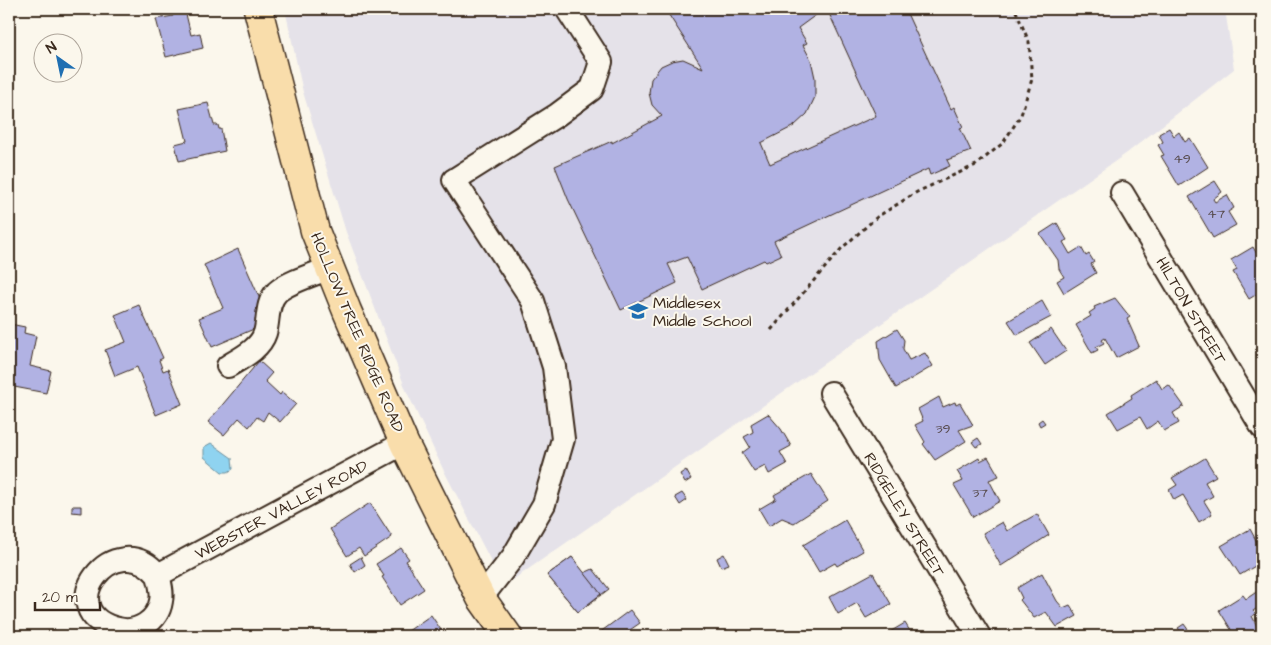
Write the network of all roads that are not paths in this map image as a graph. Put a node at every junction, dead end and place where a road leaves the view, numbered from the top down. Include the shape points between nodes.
1 (258, 9) edge
2 (567, 9) edge
3 (1122, 193) dead end
4 (330, 268) junction
5 (228, 366) dead end
6 (831, 393) dead end
7 (1262, 427) edge
8 (404, 443) junction
9 (158, 575) dead end
10 (481, 598) junction
11 (508, 636) edge
12 (978, 636) edge

1 - 4 main road, HOLLOW TREE RIDGE ROAD via 293,151
2 - 10 street via 601,62 592,89 550,120 454,180 533,301 554,367 563,439 544,504 513,557
3 - 7 street, HILTON STREET
4 - 5 street via 276,292 270,302 265,334 260,342
4 - 8 main road, HOLLOW TREE RIDGE ROAD
6 - 12 street, RIDGELEY STREET
8 - 9 street, WEBSTER VALLEY ROAD
8 - 10 main road, HOLLOW TREE RIDGE ROAD
10 - 11 main road, HOLLOW TREE RIDGE ROAD

